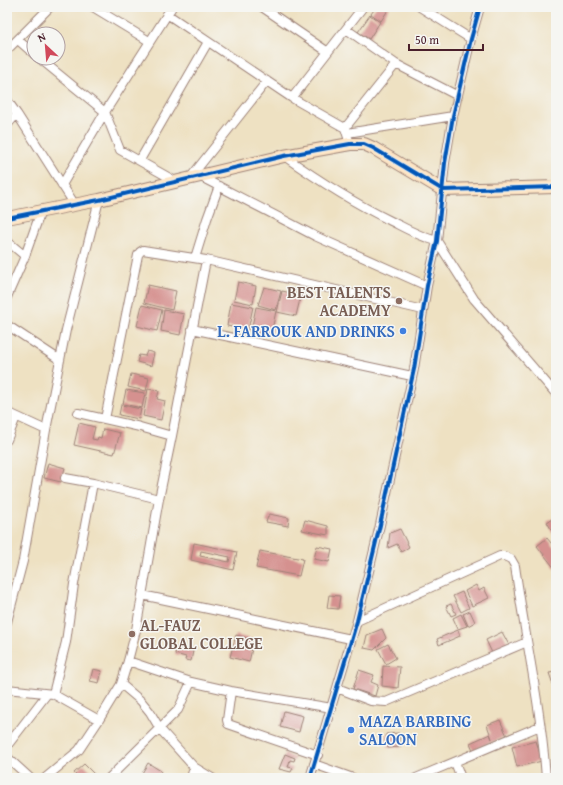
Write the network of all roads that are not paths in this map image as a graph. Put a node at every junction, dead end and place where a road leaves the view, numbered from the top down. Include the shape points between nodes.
1 (50, 7) edge
2 (93, 7) edge
3 (262, 7) edge
4 (363, 7) edge
5 (420, 7) edge
6 (480, 7) edge
7 (169, 10) edge
8 (346, 29) junction
9 (471, 39) junction
10 (18, 40) junction
11 (149, 41) junction
12 (208, 42) junction
13 (26, 47) edge
14 (7, 50) edge
15 (328, 52) junction
16 (396, 64) junction
17 (49, 66) edge
18 (267, 81) junction
19 (458, 96) junction
20 (292, 98) junction
21 (7, 100) edge
22 (105, 112) junction
23 (17, 114) junction
24 (453, 116) junction
25 (7, 125) edge
26 (347, 135) junction
27 (284, 156) junction
28 (140, 160) junction
29 (195, 178) junction
30 (176, 182) junction
31 (62, 185) junction
32 (219, 186) junction
33 (556, 187) edge
34 (443, 190) junction
35 (99, 200) junction
36 (75, 205) junction
37 (41, 212) junction
38 (7, 218) edge
39 (7, 241) edge
40 (437, 241) junction
41 (25, 256) junction
42 (196, 258) junction
43 (206, 260) junction
44 (427, 286) junction
45 (7, 296) edge
46 (423, 310) junction
47 (7, 325) edge
48 (192, 329) junction
49 (60, 360) junction
50 (412, 376) junction
51 (556, 394) edge
52 (7, 412) edge
53 (78, 413) dead end
54 (16, 417) junction
55 (104, 419) junction
56 (46, 430) junction
57 (172, 436) junction
58 (7, 440) edge
59 (65, 478) dead end
60 (93, 483) junction
61 (159, 499) junction
62 (142, 595) junction
63 (9, 608) edge
64 (358, 621) junction
65 (7, 622) edge
66 (351, 639) junction
67 (527, 642) junction
68 (128, 661) junction
69 (191, 682) junction
70 (121, 684) junction
71 (337, 688) junction
72 (7, 689) edge
73 (231, 691) junction
74 (50, 694) junction
75 (332, 708) junction
76 (99, 720) junction
77 (540, 726) junction
78 (160, 729) junction
79 (7, 746) edge
80 (318, 755) junction
81 (7, 757) edge
82 (455, 762) junction
83 (314, 764) junction
84 (194, 767) junction
85 (30, 778) edge
86 (45, 778) edge
87 (109, 778) edge
88 (191, 778) edge
89 (212, 778) edge
90 (310, 778) edge
91 (353, 778) edge
92 (416, 778) edge
93 (461, 778) edge
94 (546, 778) edge

1 - 10 street
2 - 11 street
3 - 15 street
4 - 8 street
5 - 9 street
6 - 9 street
7 - 11 street
7 - 12 street
8 - 15 street
8 - 16 street
9 - 19 street
10 - 13 street
10 - 14 street
11 - 22 street
12 - 18 street
12 - 28 street
15 - 20 street
16 - 19 street
16 - 26 street
17 - 22 street
18 - 20 street
18 - 29 street
19 - 24 street
20 - 26 street
21 - 23 street
22 - 28 street via 120,150
22 - 31 street
23 - 25 street
23 - 31 street
24 - 26 street
24 - 34 street
26 - 27 street
26 - 34 street
27 - 29 street
27 - 40 street via 358,205 423,238
28 - 30 street
29 - 30 street
29 - 32 street
30 - 35 street
31 - 36 street
32 - 42 street
32 - 44 street via 315,236
33 - 34 street
34 - 40 street
35 - 36 street
35 - 49 street
36 - 37 street
37 - 38 street
37 - 41 street
39 - 41 street
40 - 44 street
40 - 51 street via 474,299
41 - 45 street
42 - 43 street
42 - 55 street via 143,250 140,252
43 - 46 street
43 - 48 street
44 - 46 street
46 - 50 street
47 - 49 street
48 - 50 street
48 - 57 street
49 - 56 street
50 - 64 street
52 - 54 street
53 - 55 street
54 - 56 street
54 - 58 street
55 - 57 street
56 - 63 street via 23,561
57 - 61 street
59 - 60 street
60 - 61 street
60 - 74 street via 66,642
61 - 62 street
62 - 66 street
62 - 68 street
63 - 65 street
64 - 66 street
64 - 67 street via 504,556 511,559 515,566
66 - 71 street
67 - 71 street via 386,702 371,701
67 - 77 street
68 - 69 street
68 - 70 street
69 - 73 street
69 - 78 street via 178,710
70 - 76 street
70 - 78 street via 141,701
71 - 75 street
72 - 74 street
73 - 75 street
73 - 80 street via 228,724
74 - 76 street
74 - 79 street
75 - 80 street
76 - 86 street via 79,750
77 - 82 street
77 - 94 street
78 - 84 street
78 - 87 street
80 - 83 street
81 - 85 street
82 - 92 street
82 - 93 street
83 - 90 street
83 - 91 street
84 - 88 street
84 - 89 street

